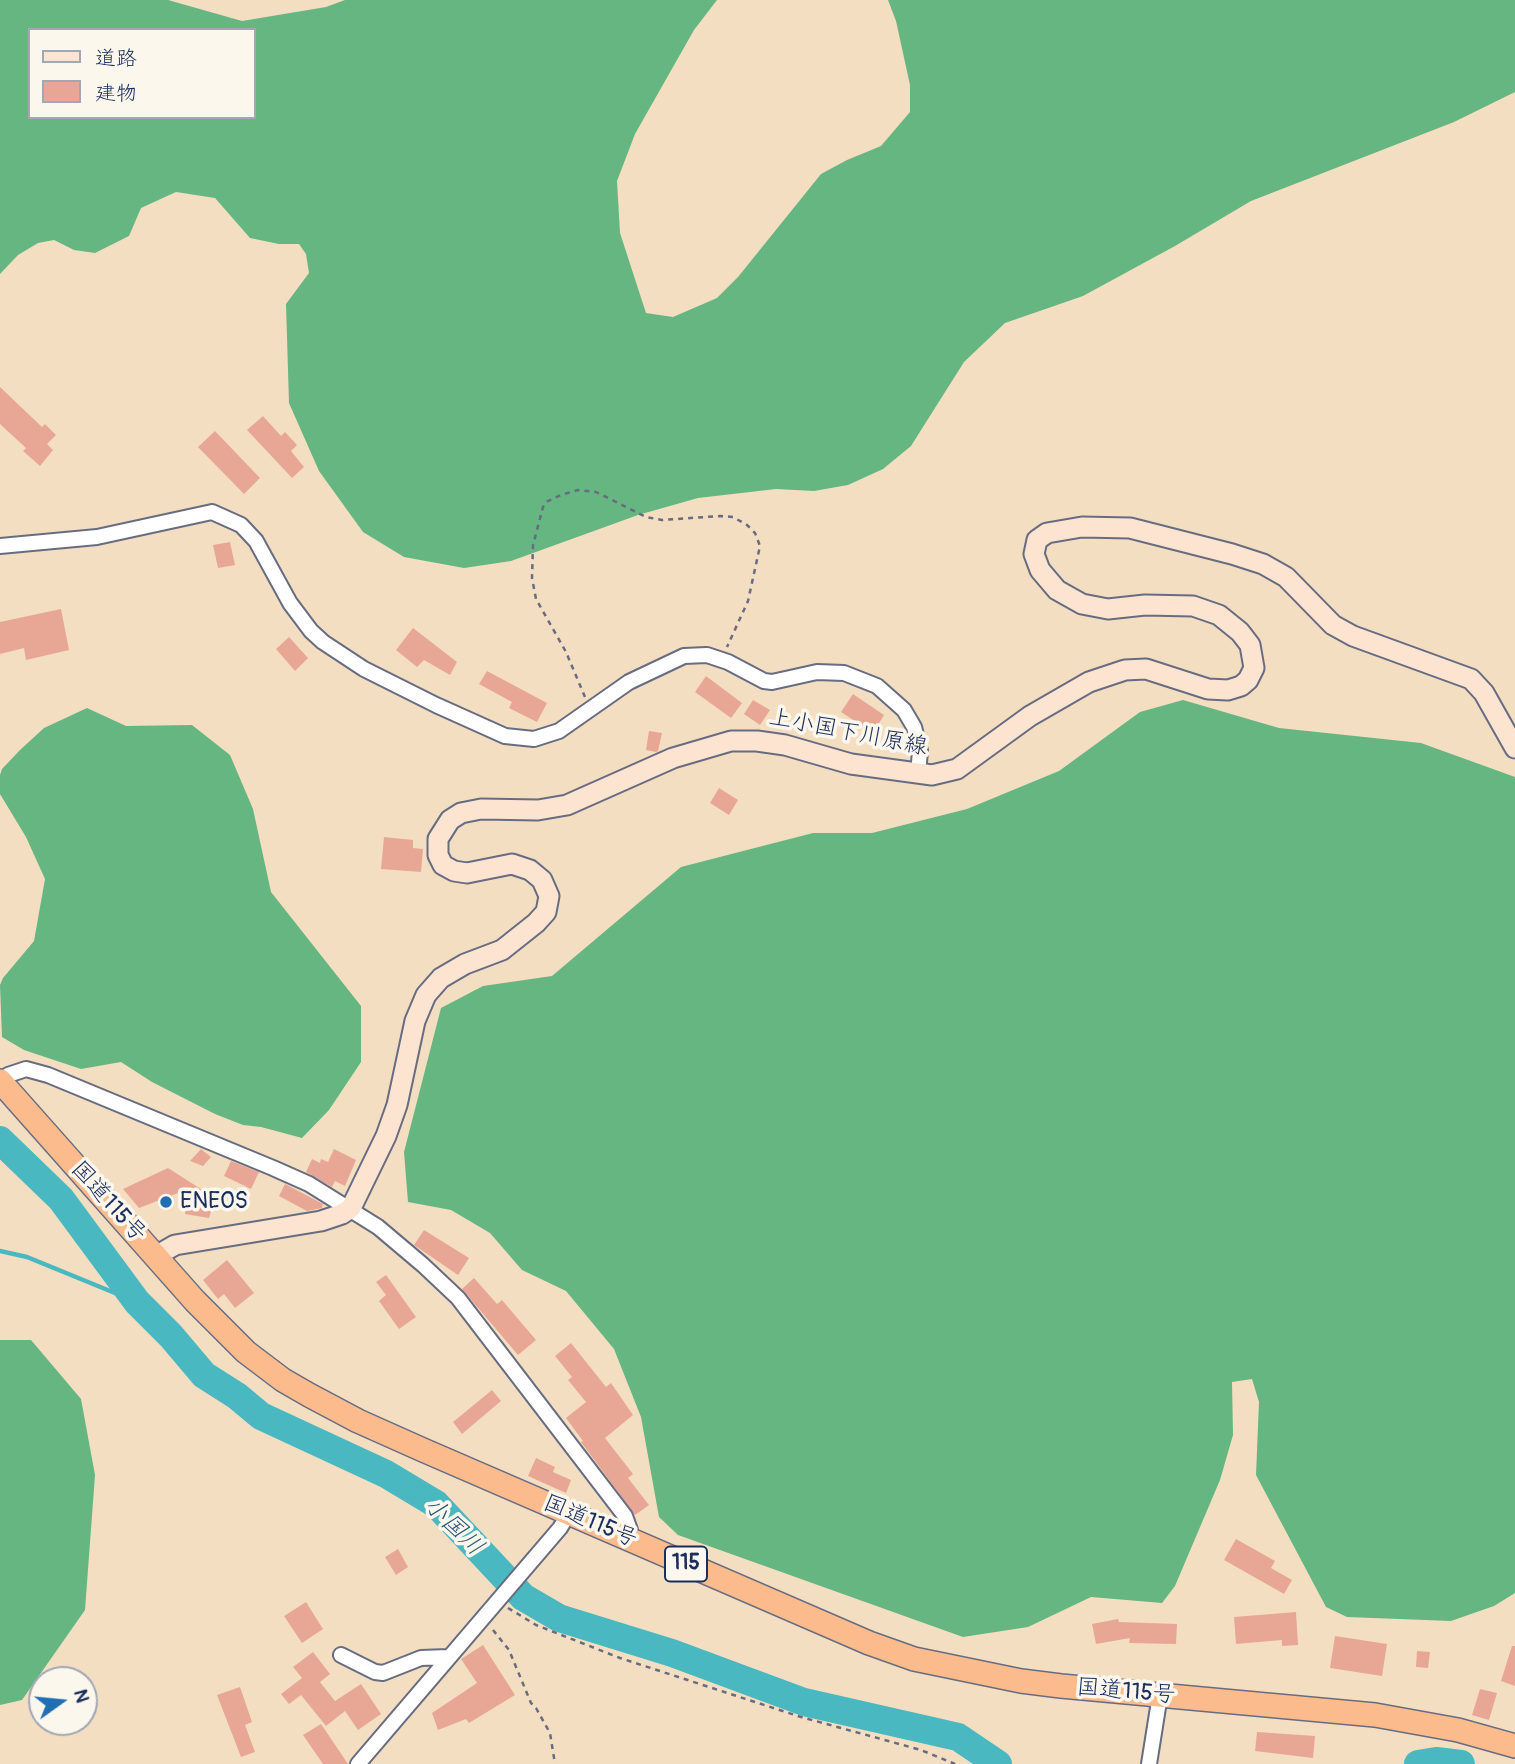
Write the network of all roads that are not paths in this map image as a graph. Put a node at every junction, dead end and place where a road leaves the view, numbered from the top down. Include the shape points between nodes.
1 (0, 546) edge
2 (1515, 748) edge
3 (918, 774) junction
4 (0, 1081) edge
5 (351, 1209) junction
6 (156, 1256) junction
7 (569, 1513) junction
8 (628, 1538) junction
9 (341, 1655) dead end
10 (448, 1657) junction
11 (1160, 1695) junction
12 (1515, 1746) edge
13 (358, 1764) edge
14 (1149, 1764) edge

1 - 3 street via 97,537 212,512 248,531 311,631 364,669 505,736 534,739 559,732 629,682 684,656 707,655 764,681 844,673 877,686 904,710 914,727 920,751
2 - 3 main road, 上小国下川原線 via 1471,679 1333,625 1286,577 1263,564 1130,528 1082,527 1047,533 1037,540 1034,554 1040,570 1057,590 1082,604 1108,609 1193,606 1219,615 1250,645 1254,668 1248,680 1228,690 1208,689 1146,669 1125,670 1089,682 1030,716 957,769
3 - 5 main road, 上小国下川原線 via 850,764 785,745 731,741 673,758 567,805 538,810 481,809 450,820 438,839 443,865 467,873 512,864 530,870 542,880 549,896 546,912 502,950 441,978 426,995 415,1021 397,1105
4 - 5 street via 26,1069 48,1075 273,1168
4 - 6 highway, 国道115号 / 115
5 - 6 main road via 321,1221 175,1245
5 - 8 street via 378,1227 457,1298 625,1516
6 - 7 highway, 国道115号 / 115 via 246,1352 283,1380 358,1421
7 - 8 highway, 国道115号 / 115
7 - 10 street
8 - 11 highway, 国道115号 / 115 via 914,1659 1021,1681
9 - 10 street via 383,1673 421,1658
10 - 13 street
11 - 12 highway, 国道115号 / 115 via 1375,1715
11 - 14 street

